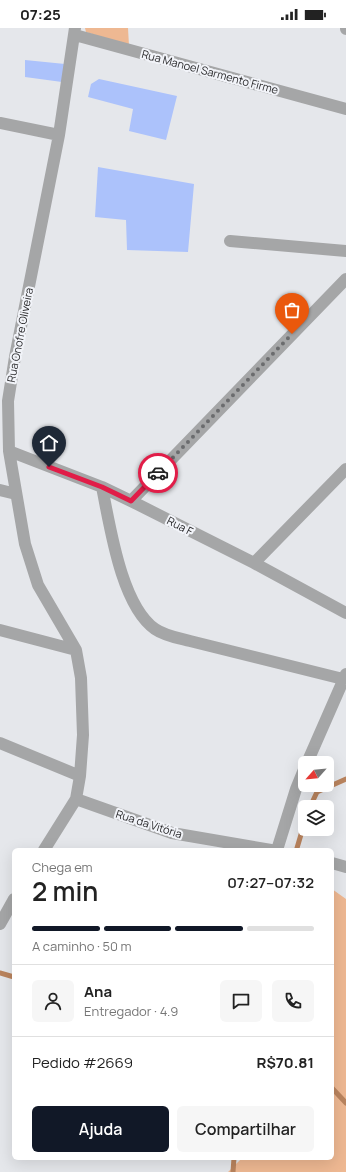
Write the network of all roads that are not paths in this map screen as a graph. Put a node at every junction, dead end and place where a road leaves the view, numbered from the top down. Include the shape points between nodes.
1 (75, 31) edge
2 (346, 109) edge
3 (0, 122) edge
4 (59, 135) junction
5 (230, 241) dead end
6 (346, 251) edge
7 (346, 279) edge
8 (9, 452) junction
9 (346, 469) edge
10 (102, 487) junction
11 (0, 490) edge
12 (16, 494) junction
13 (131, 501) junction
14 (254, 563) junction
15 (346, 613) edge
16 (0, 630) edge
17 (76, 650) junction
18 (344, 676) edge
19 (0, 743) edge
20 (310, 756) edge
21 (80, 776) junction
22 (298, 784) edge
23 (76, 799) junction
24 (45, 848) edge
25 (259, 848) edge
26 (278, 848) edge
27 (334, 864) edge
28 (346, 867) edge
29 (12, 903) edge
30 (0, 924) edge

1 - 2 street, Rua Manoel Sarmento Firme
1 - 4 street, Rua Onofre Oliveira
3 - 4 street
4 - 8 street, Rua Onofre Oliveira via 8,401
5 - 6 street
7 - 13 street
8 - 10 street, Rua F
8 - 12 street, Rua Onofre Oliveira
9 - 14 street
10 - 13 street, Rua F
10 - 18 street via 124,579 134,603 155,629 184,640
11 - 12 street
12 - 17 street, Rua Onofre Oliveira via 25,544 38,585
13 - 14 street, Rua F
14 - 15 street, Rua F
16 - 17 street
17 - 21 street, Rua Onofre Oliveira via 80,663 83,708
18 - 20 street
19 - 21 street
21 - 23 street, Rua Onofre Oliveira
22 - 26 street
23 - 24 street
23 - 25 street, Rua da Vitória via 172,833
27 - 28 street
29 - 30 street

